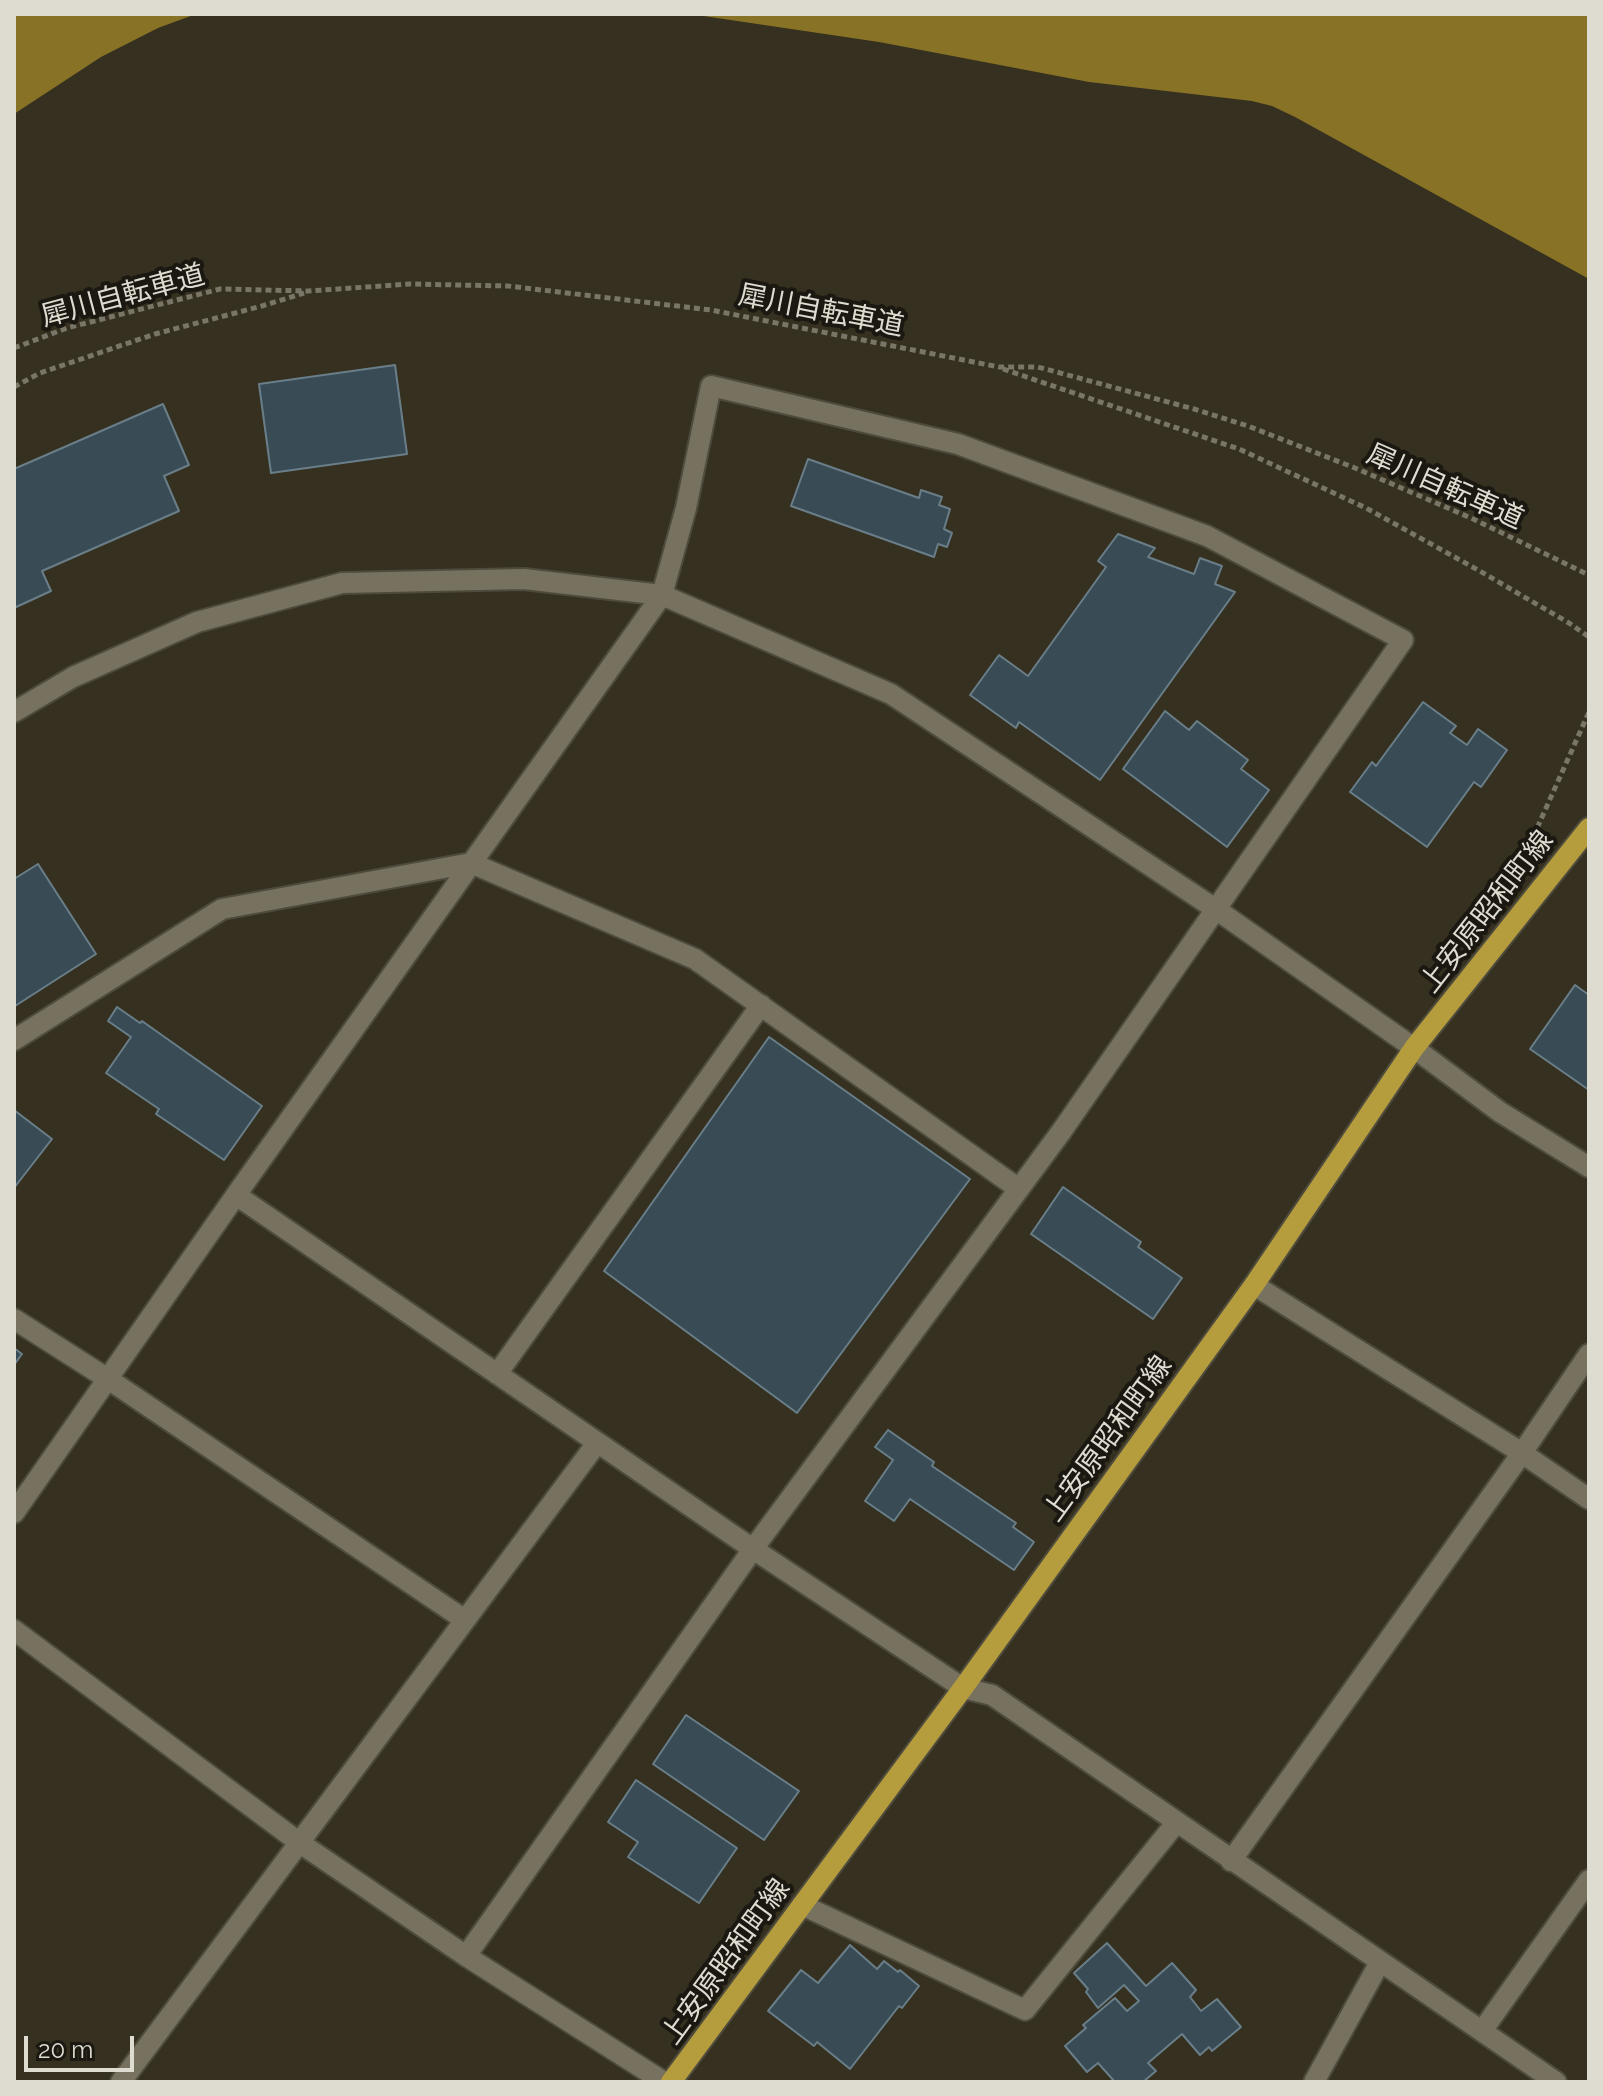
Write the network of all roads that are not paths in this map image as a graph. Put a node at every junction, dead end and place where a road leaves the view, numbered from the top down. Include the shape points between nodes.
1 (662, 595) junction
2 (14, 712) edge
3 (1589, 828) edge
4 (471, 863) junction
5 (1217, 910) junction
6 (761, 1005) junction
7 (14, 1040) edge
8 (1414, 1048) junction
9 (1589, 1167) edge
10 (1019, 1189) junction
11 (236, 1195) junction
12 (1254, 1285) junction
13 (14, 1319) edge
14 (1589, 1354) edge
15 (497, 1374) junction
16 (108, 1379) junction
17 (597, 1443) junction
18 (1522, 1453) junction
19 (1589, 1499) edge
20 (14, 1513) edge
21 (753, 1549) junction
22 (465, 1620) junction
23 (14, 1630) edge
24 (963, 1688) junction
25 (1176, 1823) junction
26 (300, 1843) junction
27 (1231, 1861) junction
28 (1589, 1880) edge
29 (802, 1905) junction
30 (466, 1956) junction
31 (1380, 1962) junction
32 (1482, 2031) junction
33 (121, 2082) edge
34 (664, 2082) edge
35 (671, 2082) edge
36 (1314, 2082) edge
37 (1556, 2082) edge

1 - 2 street via 524,579 342,583 197,622 73,677
1 - 4 street
1 - 5 street via 891,694
1 - 5 street via 711,386 958,444 1193,530 1403,640
3 - 8 main road, 上安原昭和町線
4 - 6 street via 695,959
4 - 7 street via 222,909
4 - 11 street
5 - 8 street
5 - 10 street
6 - 10 street
6 - 15 street
8 - 9 street via 1500,1112
8 - 12 main road, 上安原昭和町線
10 - 21 street
11 - 15 street
11 - 16 street
12 - 18 street
12 - 24 main road, 上安原昭和町線
13 - 16 street
14 - 18 street
15 - 17 street
16 - 20 street
16 - 22 street
17 - 21 street
17 - 22 street
18 - 19 street
18 - 27 street
21 - 24 street
21 - 30 street
22 - 26 street
23 - 26 street
24 - 25 street via 992,1695
24 - 29 main road, 上安原昭和町線
25 - 27 street
25 - 29 street via 1025,2010
26 - 30 street
26 - 33 street
27 - 31 street
28 - 32 street
29 - 35 main road, 上安原昭和町線
30 - 34 street
31 - 32 street
31 - 36 street
32 - 37 street

